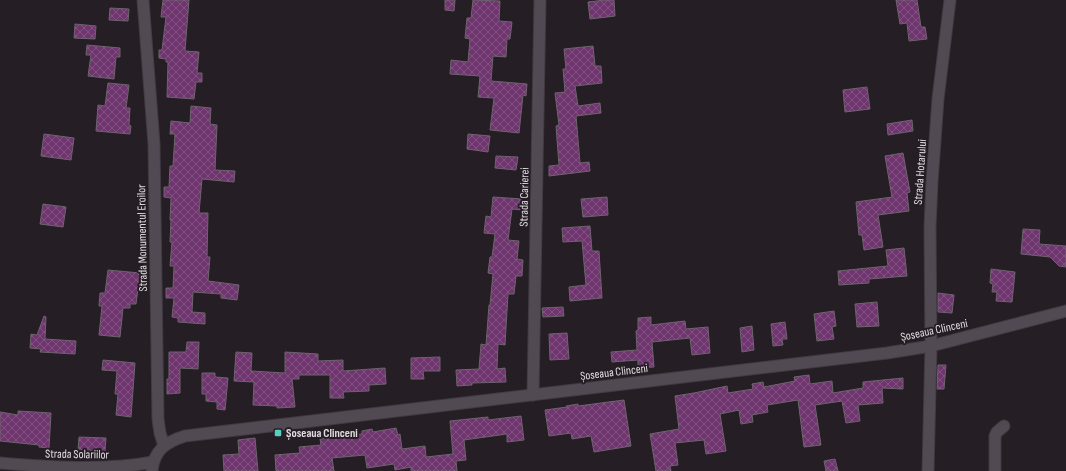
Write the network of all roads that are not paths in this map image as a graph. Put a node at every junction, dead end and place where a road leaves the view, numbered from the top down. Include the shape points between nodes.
1 (143, 0) edge
2 (540, 0) edge
3 (950, 0) edge
4 (1066, 311) edge
5 (931, 346) junction
6 (533, 395) junction
7 (1004, 426) dead end
8 (164, 446) junction
9 (0, 463) edge
10 (152, 467) edge
11 (928, 471) edge
12 (995, 471) edge

1 - 8 street, Strada Monumentul Eroilor via 154,144 158,419
2 - 6 street, Strada Carierei
3 - 5 street, Strada Hotarului via 938,99 932,182
4 - 5 street, Șoseaua Clinceni
5 - 6 street, Șoseaua Clinceni via 887,354
5 - 11 street, Strada Hotarului
6 - 8 street, Șoseaua Clinceni via 185,436 174,439
7 - 12 street via 995,436
8 - 10 street via 158,451
9 - 10 street, Strada Solariilor via 96,468

